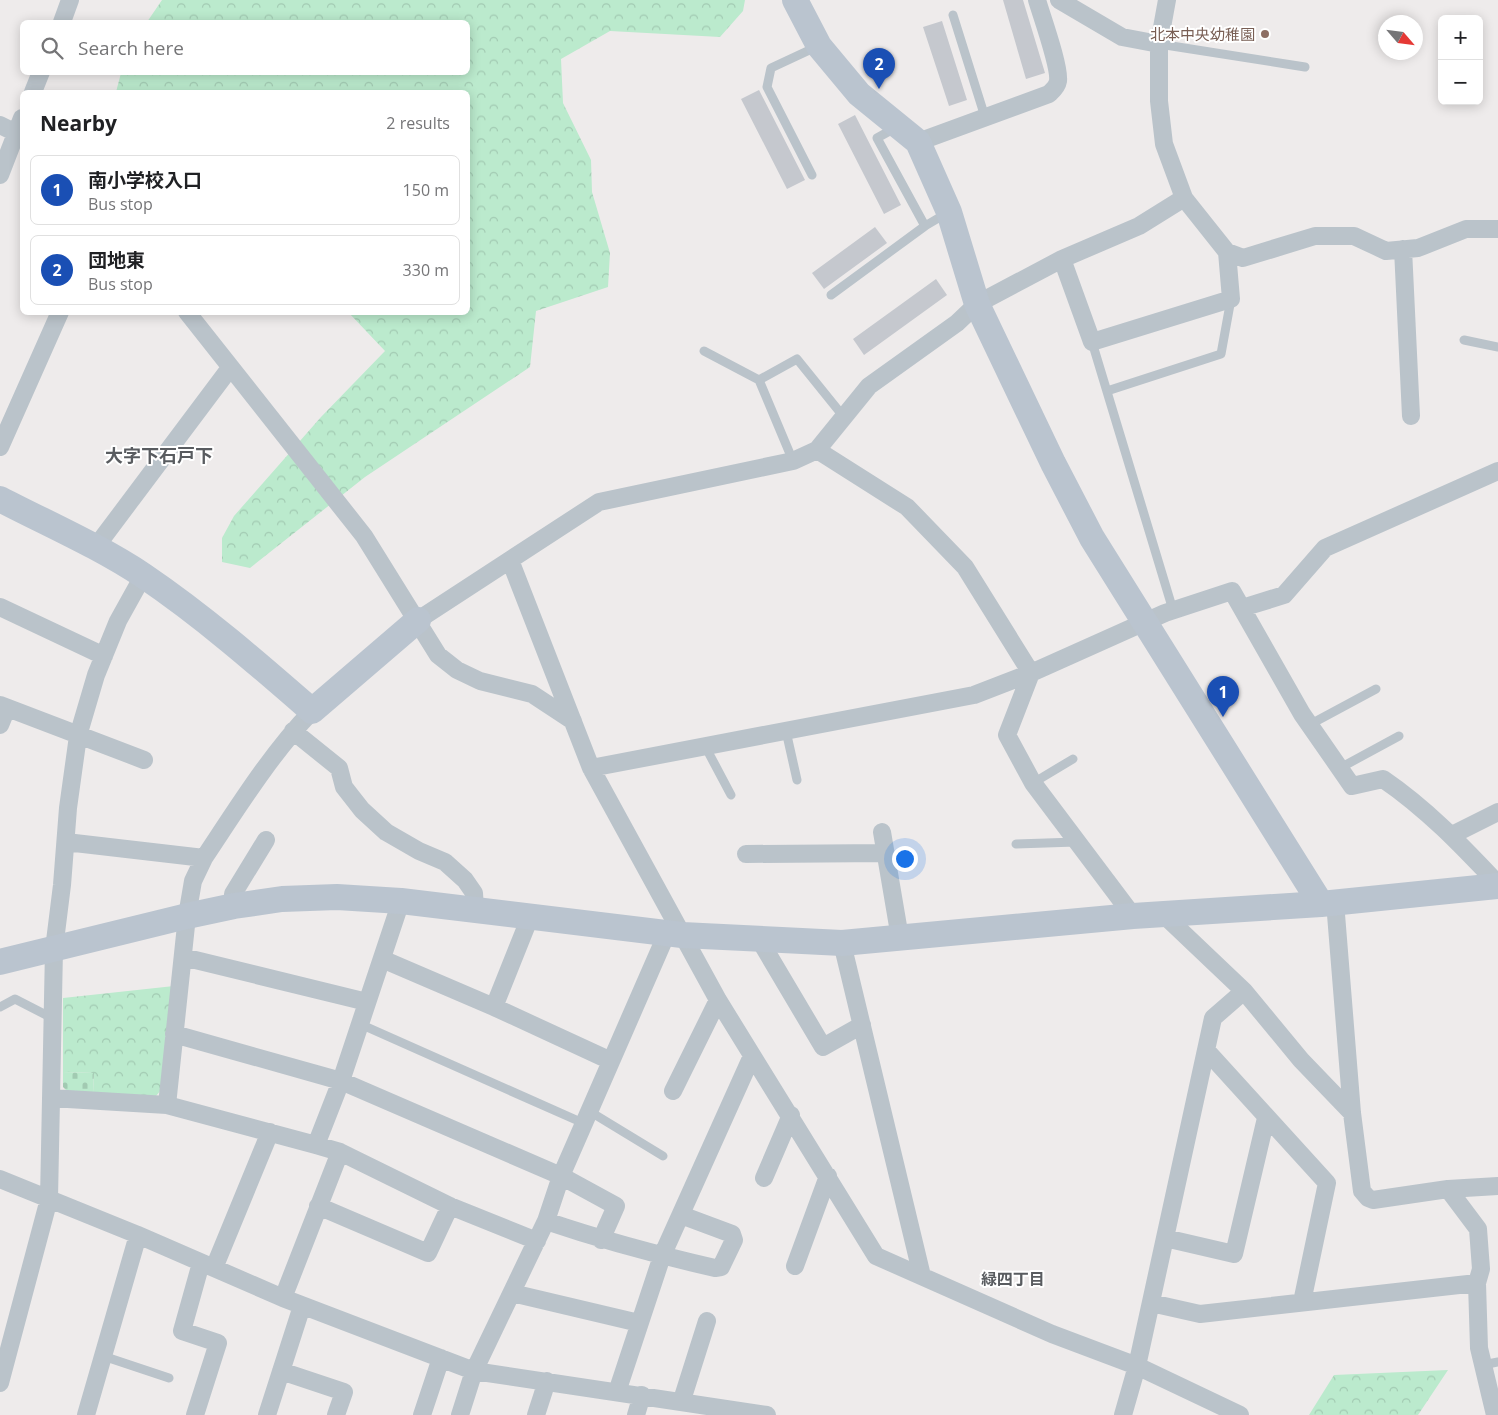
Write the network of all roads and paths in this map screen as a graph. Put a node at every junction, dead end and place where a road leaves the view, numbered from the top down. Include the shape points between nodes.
1 (70, 0) edge
2 (795, 0) edge
3 (1037, 0) edge
4 (1059, 0) edge
5 (1167, 0) edge
6 (953, 15) dead end
7 (63, 20) edge
8 (1159, 44) junction
9 (820, 46) junction
10 (1305, 67) dead end
11 (40, 75) edge
12 (34, 90) edge
13 (985, 117) junction
14 (0, 125) edge
15 (20, 129) edge
16 (20, 131) edge
17 (908, 134) junction
18 (0, 175) edge
19 (812, 175) dead end
20 (1184, 198) junction
21 (949, 212) junction
22 (925, 226) junction
23 (1498, 229) edge
24 (1403, 249) junction
25 (1227, 252) junction
26 (1062, 259) junction
27 (830, 295) dead end
28 (1231, 299) junction
29 (977, 304) junction
30 (59, 315) edge
31 (189, 315) edge
32 (1464, 340) dead end
33 (1092, 342) junction
34 (1498, 347) edge
35 (704, 350) dead end
36 (230, 368) junction
37 (759, 380) junction
38 (1107, 391) junction
39 (842, 416) junction
40 (1410, 416) dead end
41 (0, 447) edge
42 (817, 450) junction
43 (794, 461) junction
44 (1498, 471) edge
45 (0, 499) edge
46 (95, 548) junction
47 (510, 560) junction
48 (143, 576) junction
49 (0, 607) edge
50 (1242, 608) junction
51 (1173, 610) junction
52 (418, 620) junction
53 (1145, 624) junction
54 (104, 656) junction
55 (1031, 673) junction
56 (1376, 689) dead end
57 (3, 706) edge
58 (312, 711) junction
59 (573, 720) junction
60 (0, 725) edge
61 (1309, 725) junction
62 (293, 731) junction
63 (786, 731) junction
64 (78, 736) junction
65 (1399, 736) dead end
66 (705, 746) junction
67 (144, 760) dead end
68 (1073, 760) dead end
69 (591, 768) junction
70 (1340, 768) junction
71 (797, 780) dead end
72 (1033, 783) junction
73 (731, 795) dead end
74 (1498, 812) edge
75 (882, 832) dead end
76 (1452, 835) junction
77 (266, 840) dead end
78 (66, 842) junction
79 (1076, 842) junction
80 (1016, 844) dead end
81 (885, 853) junction
82 (746, 854) dead end
83 (204, 858) junction
84 (1498, 885) edge
85 (401, 901) junction
86 (1328, 903) junction
87 (234, 906) junction
88 (475, 910) junction
89 (1164, 915) junction
90 (187, 916) junction
91 (1134, 916) junction
92 (530, 917) junction
93 (674, 934) junction
94 (900, 938) junction
95 (759, 939) junction
96 (842, 943) junction
97 (54, 949) junction
98 (183, 957) junction
99 (382, 959) junction
100 (0, 962) edge
101 (1244, 991) junction
102 (718, 1000) junction
103 (367, 1002) junction
104 (0, 1007) edge
105 (494, 1007) junction
106 (52, 1018) junction
107 (360, 1024) junction
108 (862, 1025) junction
109 (174, 1034) junction
110 (1206, 1050) junction
111 (752, 1056) junction
112 (611, 1061) junction
113 (341, 1081) junction
114 (673, 1090) dead end
115 (51, 1098) junction
116 (167, 1105) junction
117 (1352, 1113) junction
118 (791, 1115) junction
119 (586, 1117) junction
120 (1266, 1118) junction
121 (270, 1132) junction
122 (316, 1145) junction
123 (340, 1152) junction
124 (663, 1156) dead end
125 (561, 1176) junction
126 (828, 1176) junction
127 (764, 1178) dead end
128 (0, 1179) edge
129 (1498, 1186) edge
130 (1448, 1189) junction
131 (49, 1199) junction
132 (318, 1206) junction
133 (450, 1206) junction
134 (681, 1215) junction
135 (546, 1221) junction
136 (138, 1235) junction
137 (1165, 1238) junction
138 (601, 1240) junction
139 (537, 1241) junction
140 (662, 1256) junction
141 (207, 1265) junction
142 (795, 1266) dead end
143 (922, 1276) junction
144 (1477, 1283) junction
145 (512, 1293) junction
146 (283, 1298) junction
147 (1302, 1302) junction
148 (1151, 1303) junction
149 (302, 1306) junction
150 (707, 1321) dead end
151 (639, 1323) junction
152 (103, 1356) junction
153 (441, 1358) junction
154 (1491, 1363) edge
155 (1137, 1366) junction
156 (281, 1371) junction
157 (474, 1371) junction
158 (169, 1378) dead end
159 (547, 1382) junction
160 (0, 1383) edge
161 (616, 1392) junction
162 (642, 1395) junction
163 (682, 1400) junction
164 (1208, 1407) edge
165 (86, 1415) edge
166 (195, 1415) edge
167 (267, 1415) edge
168 (336, 1415) edge
169 (422, 1415) edge
170 (460, 1415) edge
171 (536, 1415) edge
172 (636, 1415) edge
173 (767, 1415) edge
174 (1123, 1415) edge
175 (1240, 1415) edge
176 (1495, 1415) edge

1 - 7 street
2 - 9 street
3 - 13 street via 1056,66 1056,86 1049,94
4 - 8 street via 1122,37
5 - 8 street
6 - 13 lane
8 - 10 lane
8 - 20 street via 1159,101 1164,144
9 - 17 street via 859,94
9 - 19 lane via 771,68 767,87
11 - 12 street
13 - 17 street
14 - 15 street
16 - 18 street
17 - 21 street
17 - 22 lane via 877,138
20 - 25 street
20 - 26 street via 1139,226
21 - 22 lane
21 - 29 street
22 - 27 lane
23 - 24 street via 1466,229 1418,248
24 - 25 street via 1386,251 1354,236 1314,236 1243,258
24 - 40 street
25 - 28 street
26 - 29 street
26 - 33 street
28 - 33 street
28 - 38 lane via 1221,354
29 - 39 street via 957,323 869,386
29 - 53 street via 1092,538
30 - 41 street
31 - 36 street
32 - 34 lane
33 - 38 lane
35 - 37 lane
36 - 46 street
36 - 52 street via 364,536
37 - 39 lane via 797,359
37 - 43 lane
38 - 51 lane
39 - 42 street
42 - 43 street
42 - 55 street via 907,507 965,567
43 - 47 street via 599,502
44 - 50 street via 1325,548 1284,595
45 - 46 street
46 - 48 street
47 - 52 street
47 - 59 street
48 - 54 street via 118,621
48 - 58 street via 232,642
49 - 54 street
50 - 51 street via 1232,591
50 - 61 street
51 - 53 street
52 - 58 street
52 - 59 street via 438,655 457,670 480,681 532,694
53 - 55 street
53 - 86 street
54 - 64 street
55 - 63 street via 974,695
55 - 72 street via 1007,735
56 - 61 lane
57 - 60 street
57 - 64 street
58 - 62 street
59 - 69 street
61 - 70 street
62 - 83 street via 254,782
62 - 88 street via 339,768 344,787 362,810 386,832 445,862 465,880 474,892
63 - 66 street
63 - 71 lane
64 - 67 street
64 - 78 street
65 - 70 lane
66 - 69 street
66 - 73 lane
68 - 72 lane
69 - 93 street
70 - 76 street via 1352,786 1383,780 1408,796
72 - 79 street
74 - 76 street
75 - 81 street
76 - 84 street
77 - 87 street via 233,894
78 - 83 street
78 - 97 street
79 - 80 lane
79 - 91 street
81 - 82 street
81 - 94 street
83 - 90 street via 193,881
84 - 86 street
85 - 87 street via 337,897 282,899
85 - 88 street
85 - 99 street
86 - 89 street
86 - 117 street
87 - 90 street
88 - 92 street
89 - 91 street
89 - 101 street
90 - 97 street
90 - 98 street
91 - 94 street
92 - 93 street
92 - 105 street
93 - 95 street
93 - 102 street
93 - 112 street
94 - 96 street
95 - 96 street
95 - 108 street via 823,1047
96 - 108 street
97 - 100 street
97 - 106 street
98 - 103 street
98 - 109 street
99 - 103 street
99 - 105 street
101 - 110 street via 1213,1018
101 - 117 street via 1301,1060
102 - 111 street
102 - 114 street
103 - 107 street
104 - 106 lane via 16,999
105 - 112 street
106 - 115 street
107 - 113 street
107 - 119 lane
108 - 143 street
109 - 113 street
109 - 116 street
110 - 120 street
110 - 137 street
111 - 118 street
111 - 134 street
112 - 119 street
113 - 122 street
113 - 125 street
115 - 116 street
115 - 131 street
116 - 121 street
117 - 130 street via 1362,1191 1368,1198 1374,1200
118 - 126 street
118 - 127 street
119 - 124 lane
119 - 125 street
120 - 137 street via 1234,1254
120 - 147 street via 1327,1183
121 - 122 street
121 - 141 street
122 - 123 street
123 - 132 street
123 - 133 street
125 - 135 street
125 - 138 street via 616,1206
126 - 142 street
126 - 143 street via 876,1256
128 - 131 street
129 - 130 street
130 - 144 street via 1478,1229 1481,1269
131 - 136 street
131 - 160 street
132 - 133 street via 428,1253
132 - 146 street
133 - 139 street
134 - 140 street
134 - 140 street via 732,1234 734,1240 721,1267
135 - 138 street
135 - 139 street
136 - 141 street
136 - 152 street
137 - 148 street
138 - 140 street
139 - 145 street
140 - 151 street
141 - 146 street
141 - 166 street via 182,1331 218,1343
143 - 155 street via 1052,1334
144 - 147 street
144 - 154 street via 1479,1348
145 - 151 street
145 - 157 street
146 - 149 street
147 - 148 street via 1200,1314
148 - 155 street
149 - 153 street
149 - 156 street
150 - 163 street
151 - 161 street
152 - 158 lane
152 - 165 street
153 - 157 street
153 - 169 street
154 - 176 street
155 - 164 street
155 - 174 street
156 - 167 street
156 - 168 street via 344,1392
157 - 159 street
157 - 170 street
159 - 161 street
159 - 171 street
161 - 162 street
162 - 163 street
162 - 172 street
163 - 173 street
164 - 175 street

